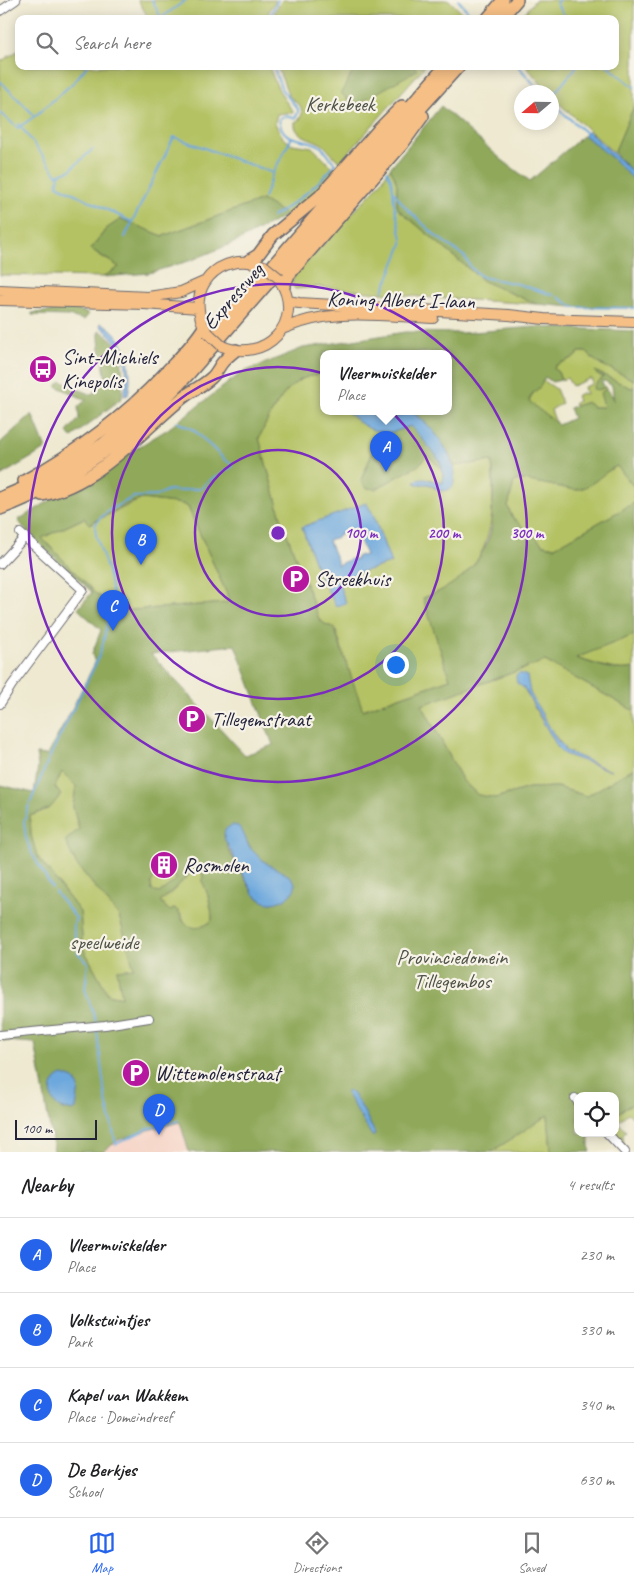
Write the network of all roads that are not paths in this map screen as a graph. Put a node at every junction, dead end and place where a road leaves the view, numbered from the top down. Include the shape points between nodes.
1 (16, 0) edge
2 (503, 0) edge
3 (517, 0) edge
4 (0, 11) edge
5 (490, 15) edge
6 (504, 15) edge
7 (441, 70) edge
8 (456, 70) edge
9 (447, 81) junction
10 (430, 83) junction
11 (248, 261) junction
12 (206, 281) junction
13 (282, 283) junction
14 (0, 290) edge
15 (0, 300) edge
16 (288, 301) junction
17 (198, 308) junction
18 (521, 317) junction
19 (634, 322) edge
20 (205, 329) junction
21 (282, 329) junction
22 (236, 350) junction
23 (31, 496) junction
24 (2, 497) edge
25 (0, 509) edge
26 (0, 564) edge
27 (0, 704) edge
28 (149, 1018) dead end
29 (0, 1035) edge
30 (611, 1137) edge
31 (626, 1152) edge

1 - 4 street
2 - 5 highway
3 - 6 highway
7 - 10 highway, Expressweg
8 - 9 highway, Expressweg
9 - 13 highway via 402,145
9 - 23 highway, Expressweg via 167,398 106,452
10 - 11 highway via 380,128 320,196 273,234 258,254
10 - 24 highway, Expressweg via 182,370 103,444 64,469
11 - 12 main road via 220,268
11 - 13 main road, bridge via 264,266
12 - 14 main road via 182,292 148,296
12 - 17 main road
13 - 16 main road
15 - 17 main road
16 - 18 main road, Koning Albert I-laan
16 - 21 main road
17 - 20 main road, Koning Albert I-laan
18 - 19 main road, Koning Albert I-laan
18 - 21 main road, Koning Albert I-laan via 472,320 354,314 307,319
20 - 22 main road, Koning Albert I-laan, bridge via 222,346
20 - 24 highway via 117,420 80,448
21 - 22 main road, Koning Albert I-laan via 262,347
22 - 23 highway via 211,378 94,472 59,492
23 - 25 highway, Expressweg
26 - 27 street via 23,535 83,590
28 - 29 street
30 - 31 street

